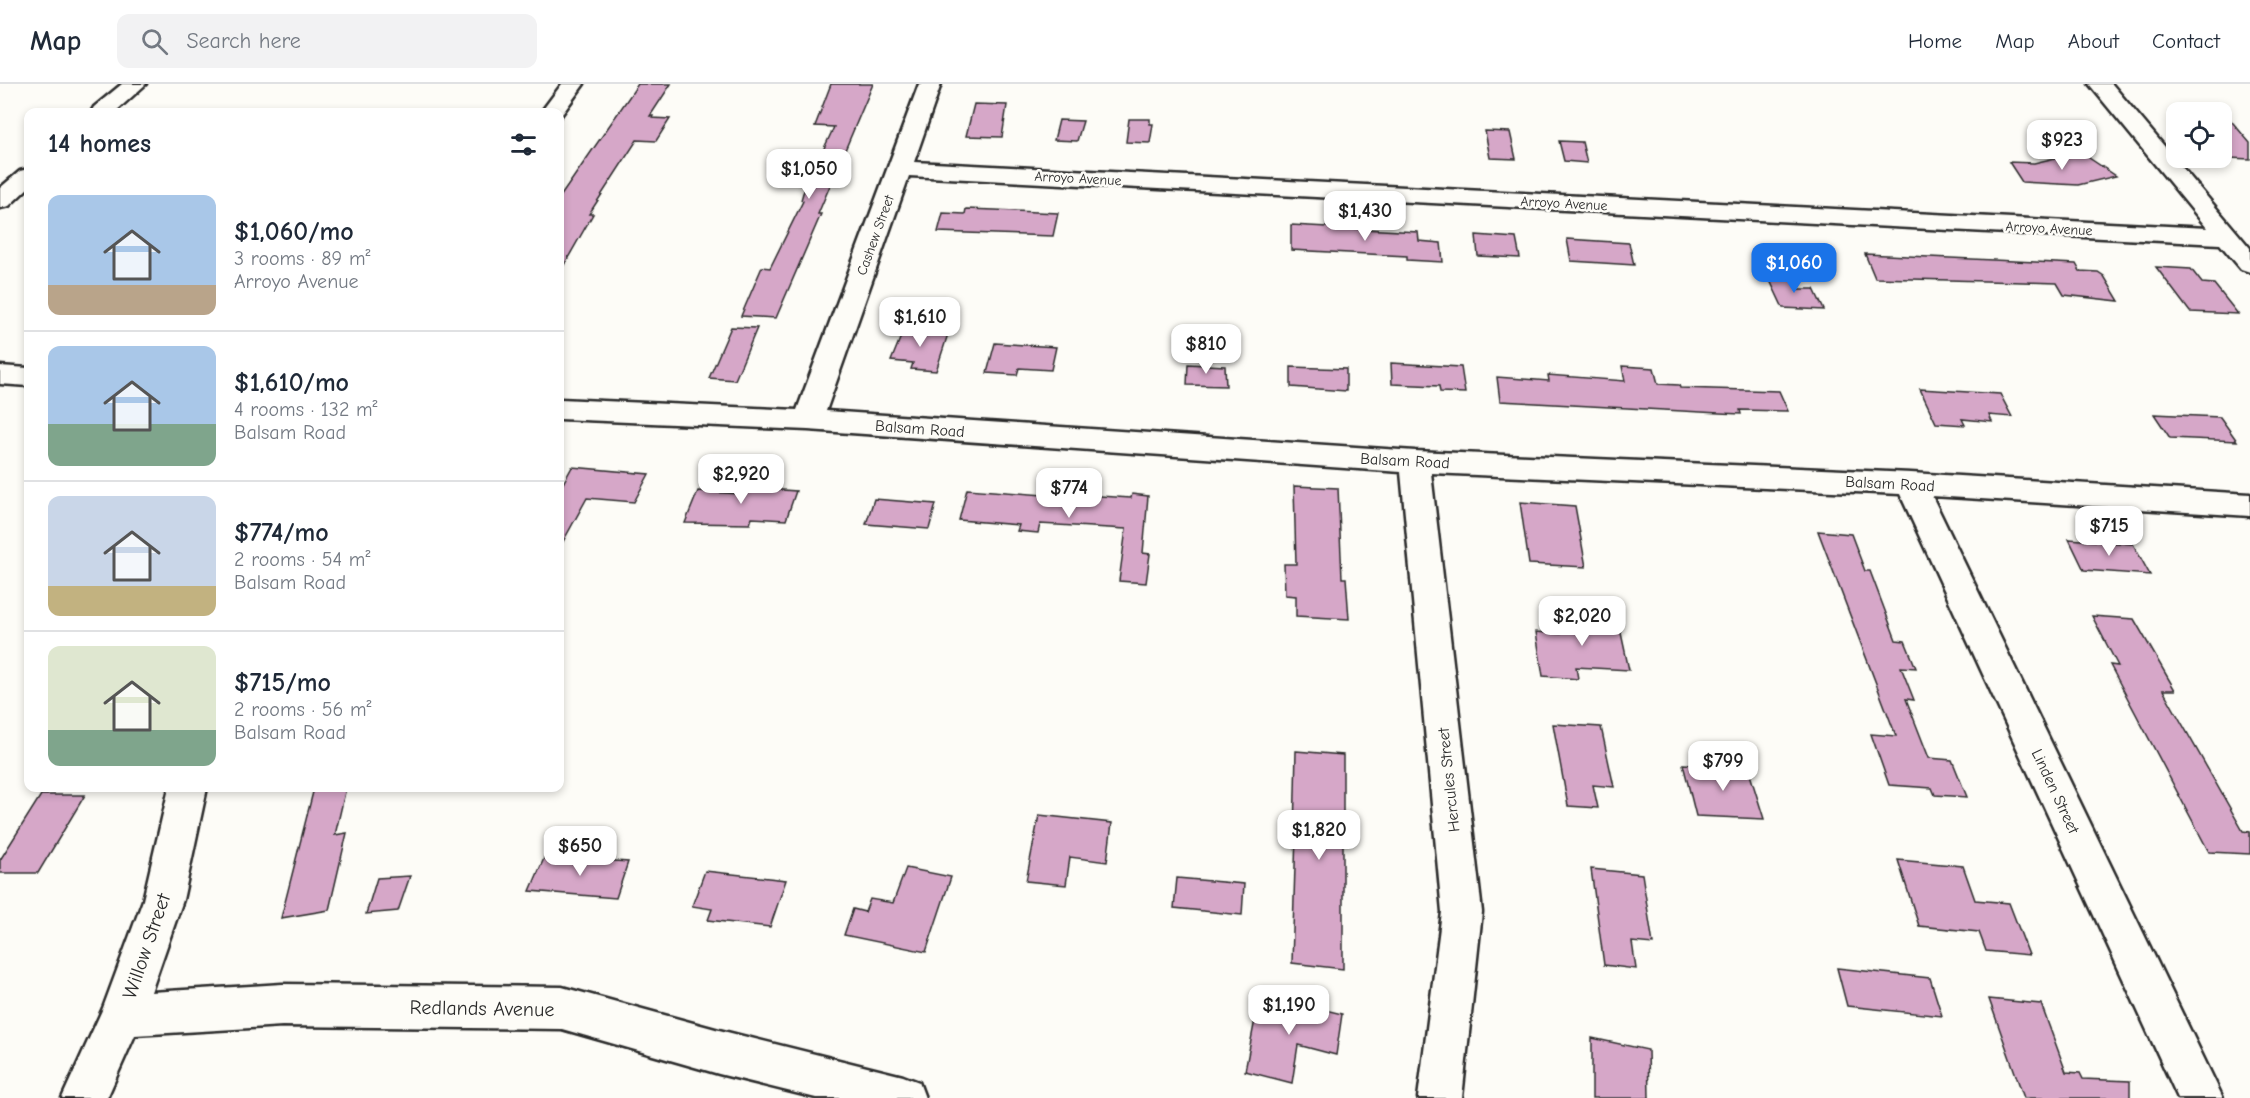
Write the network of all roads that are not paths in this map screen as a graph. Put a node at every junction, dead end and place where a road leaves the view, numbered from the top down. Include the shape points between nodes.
1 (135, 84) edge
2 (573, 84) edge
3 (930, 84) edge
4 (2100, 84) edge
5 (107, 108) edge
6 (555, 108) edge
7 (899, 168) junction
8 (24, 180) edge
9 (0, 201) edge
10 (2228, 237) junction
11 (2250, 264) edge
12 (0, 375) edge
13 (24, 377) edge
14 (564, 409) edge
15 (808, 420) junction
16 (1415, 462) junction
17 (1911, 484) junction
18 (2250, 505) edge
19 (187, 792) edge
20 (122, 1015) junction
21 (84, 1098) edge
22 (903, 1098) edge
23 (1440, 1098) edge
24 (2200, 1098) edge

1 - 5 street
2 - 6 street
3 - 7 street, Cashew Street
4 - 10 street
7 - 10 street, Arroyo Avenue
7 - 15 street, Cashew Street
8 - 9 street
10 - 11 street
12 - 13 street
14 - 15 street, Balsam Road
15 - 16 street, Balsam Road
16 - 17 street, Balsam Road
16 - 23 street, Hercules Street via 1462,912
17 - 18 street, Balsam Road
17 - 24 street, Linden Street
19 - 20 street, Willow Street via 163,900
20 - 21 street, Willow Street
20 - 22 street, Redlands Avenue via 282,1005 562,1008

